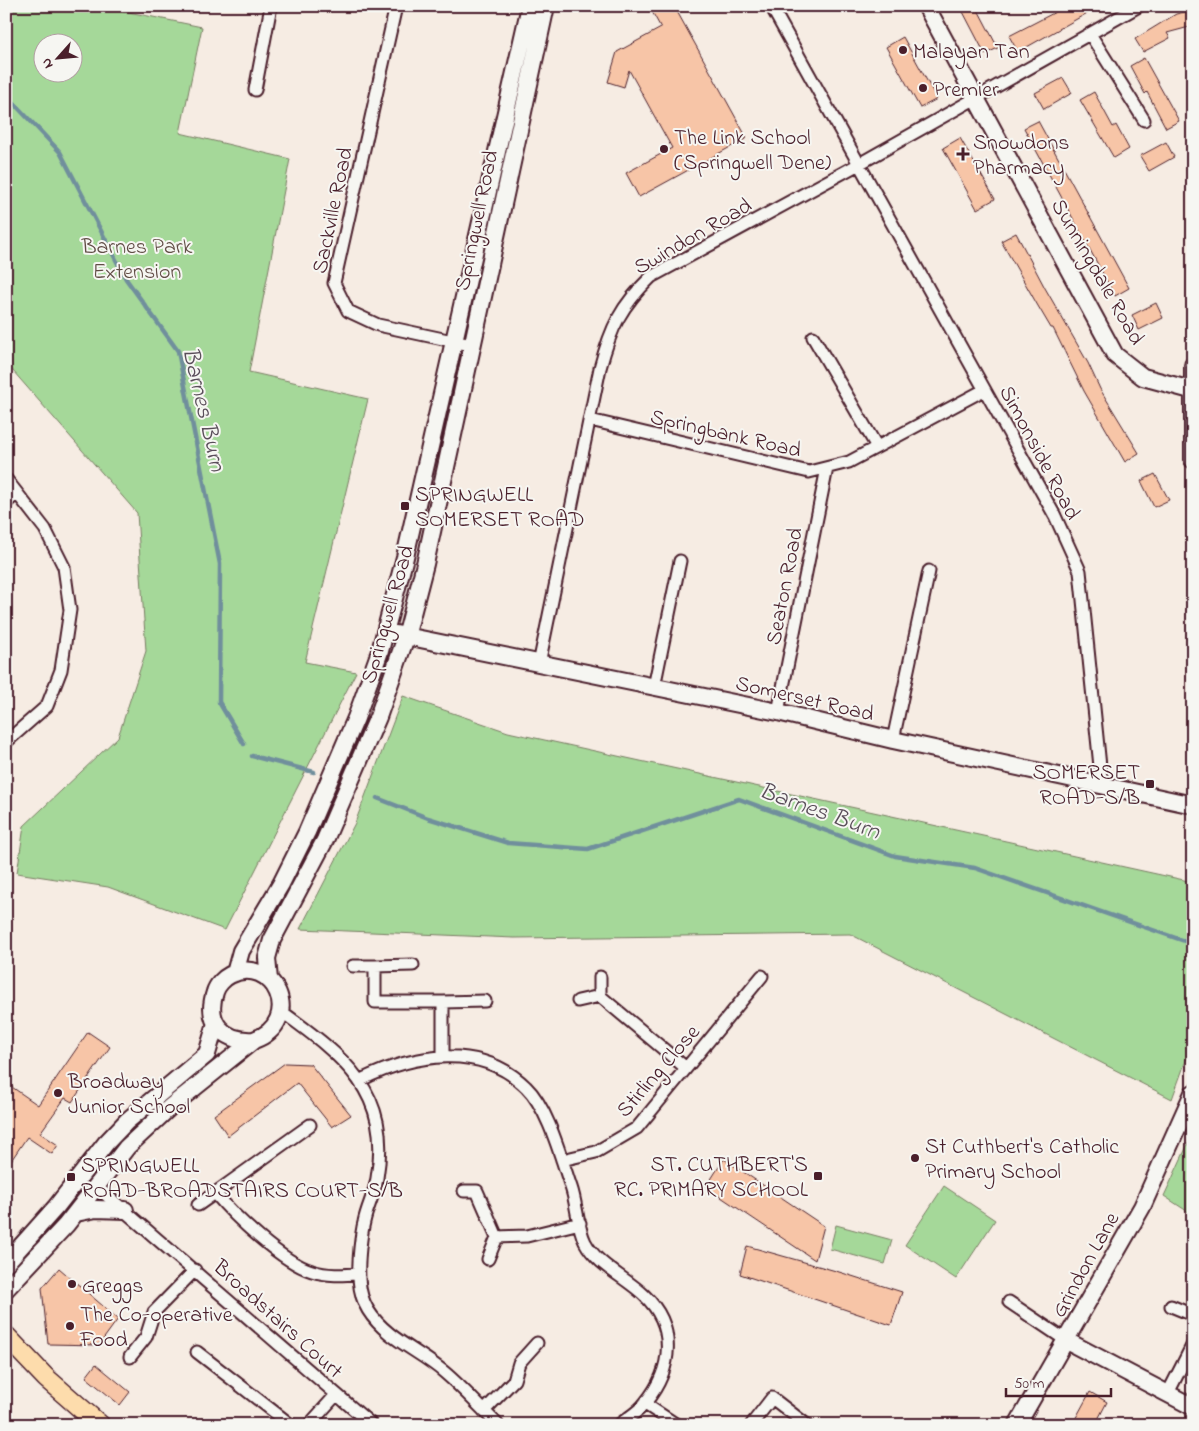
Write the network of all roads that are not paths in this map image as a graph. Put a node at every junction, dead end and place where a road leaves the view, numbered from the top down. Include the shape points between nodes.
1 (271, 6) edge
2 (396, 6) edge
3 (530, 6) edge
4 (546, 6) edge
5 (771, 6) edge
6 (926, 6) edge
7 (1139, 6) edge
8 (1090, 34) junction
9 (255, 90) dead end
10 (978, 98) junction
11 (1144, 120) dead end
12 (859, 164) junction
13 (813, 337) dead end
14 (454, 341) junction
15 (471, 345) junction
16 (1193, 365) edge
17 (984, 390) junction
18 (1191, 390) junction
19 (590, 420) junction
20 (877, 447) junction
21 (1193, 460) edge
22 (828, 468) junction
23 (6, 479) edge
24 (17, 493) junction
25 (6, 503) edge
26 (680, 561) dead end
27 (929, 571) dead end
28 (385, 631) junction
29 (406, 638) junction
30 (539, 664) junction
31 (654, 687) junction
32 (778, 712) junction
33 (893, 740) junction
34 (6, 742) edge
35 (1102, 786) junction
36 (1193, 805) edge
37 (413, 965) dead end
38 (353, 966) dead end
39 (375, 966) junction
40 (235, 973) junction
41 (762, 976) dead end
42 (600, 977) dead end
43 (269, 980) junction
44 (600, 996) junction
45 (485, 1001) dead end
46 (578, 1001) dead end
47 (443, 1002) junction
48 (281, 1011) junction
49 (216, 1024) junction
50 (254, 1040) junction
51 (443, 1057) junction
52 (686, 1068) junction
53 (361, 1080) junction
54 (1193, 1093) edge
55 (310, 1125) dead end
56 (562, 1160) junction
57 (97, 1187) junction
58 (464, 1191) dead end
59 (215, 1193) junction
60 (198, 1205) dead end
61 (125, 1210) junction
62 (76, 1213) junction
63 (580, 1223) junction
64 (497, 1237) junction
65 (488, 1259) dead end
66 (6, 1262) edge
67 (195, 1270) junction
68 (358, 1274) junction
69 (6, 1289) edge
70 (1009, 1302) dead end
71 (1170, 1306) dead end
72 (1193, 1315) edge
73 (6, 1336) edge
74 (1067, 1341) junction
75 (538, 1343) dead end
76 (1193, 1344) edge
77 (197, 1352) dead end
78 (6, 1357) edge
79 (130, 1357) dead end
80 (46, 1378) junction
81 (1168, 1394) junction
82 (336, 1395) junction
83 (645, 1404) junction
84 (1193, 1407) edge
85 (484, 1410) junction
86 (100, 1425) edge
87 (291, 1425) edge
88 (309, 1425) edge
89 (372, 1425) edge
90 (498, 1425) edge
91 (619, 1425) edge
92 (677, 1425) edge
93 (751, 1425) edge
94 (807, 1425) edge
95 (1017, 1425) edge

1 - 9 street
2 - 14 street, Sackville Road via 334,283 348,311 378,325
3 - 14 main road, Springwell Road
4 - 15 main road, Springwell Road
5 - 12 street, Simonside Road
6 - 10 main road, Sunningdale Road
7 - 8 street, Swindon Road
8 - 10 street, Swindon Road
8 - 11 street
10 - 12 street, Swindon Road
10 - 18 main road, Sunningdale Road via 1116,355 1143,377
12 - 17 street, Simonside Road
12 - 19 street, Swindon Road via 651,277 630,298 609,334
13 - 20 street
14 - 15 street, Sackville Road
14 - 28 main road, Springwell Road
15 - 29 main road, Springwell Road
16 - 18 main road
17 - 20 street, Springbank Road
17 - 35 street, Simonside Road via 1055,516 1080,571
18 - 21 main road
19 - 22 street, Springbank Road via 809,472
19 - 30 street, Swindon Road
20 - 22 street, Springbank Road via 849,462
22 - 32 street, Seaton Road
23 - 24 street
24 - 25 street
24 - 34 street via 45,529 64,567 70,610 61,670 47,706
26 - 31 street
27 - 33 street
28 - 29 main road, Somerset Road
28 - 40 main road, Springwell Road via 356,718 318,807 281,884 242,951
29 - 30 main road, Somerset Road
29 - 43 main road, Springwell Road via 354,777 272,940 267,958
30 - 31 main road, Somerset Road
31 - 32 main road, Somerset Road
32 - 33 main road, Somerset Road
33 - 35 main road, Somerset Road
35 - 36 main road, Somerset Road
37 - 39 street
38 - 39 street
39 - 47 street via 375,1002
40 - 43 main road via 256,972
40 - 49 main road via 226,977 216,989 211,1004
41 - 52 street, Stirling Close
42 - 44 street
43 - 48 main road, Springwell Road via 280,995
44 - 46 street
44 - 52 street
45 - 47 street
47 - 51 street
48 - 50 main road via 273,1029
48 - 53 street via 324,1042
49 - 50 main road via 233,1039
49 - 66 main road via 207,1054 127,1121
50 - 57 main road via 169,1108 127,1147
51 - 53 street via 388,1066
51 - 56 street via 475,1058 500,1067 527,1088 545,1116
52 - 56 street, Stirling Close via 637,1128 596,1152
53 - 68 street via 375,1110 381,1154 377,1180 364,1221
54 - 74 main road, Grindon Lane via 1142,1207
55 - 59 street
56 - 63 street
57 - 61 street, Broadstairs Court
57 - 62 main road
58 - 64 street via 477,1191
59 - 60 street
59 - 68 street via 229,1209 293,1263 331,1275
61 - 62 main road via 96,1209
61 - 67 street, Broadstairs Court
62 - 69 main road
63 - 64 street via 527,1236
63 - 83 street via 585,1242 602,1262 644,1296 663,1319 669,1346 663,1370
64 - 65 street
67 - 79 street, Broadstairs Court via 154,1312 146,1337
67 - 82 street, Broadstairs Court
68 - 85 street via 360,1291 368,1311 388,1332 443,1371
70 - 74 street
71 - 72 street
73 - 80 main road
74 - 81 main road
74 - 95 main road, Grindon Lane
75 - 85 street via 519,1363 514,1380
76 - 81 street
77 - 87 street
78 - 80 main road
80 - 86 main road
81 - 84 main road
82 - 88 street, Broadstairs Court
82 - 89 street, Broadstairs Court
83 - 91 street
83 - 92 street
85 - 90 street
93 - 94 street via 772,1398

